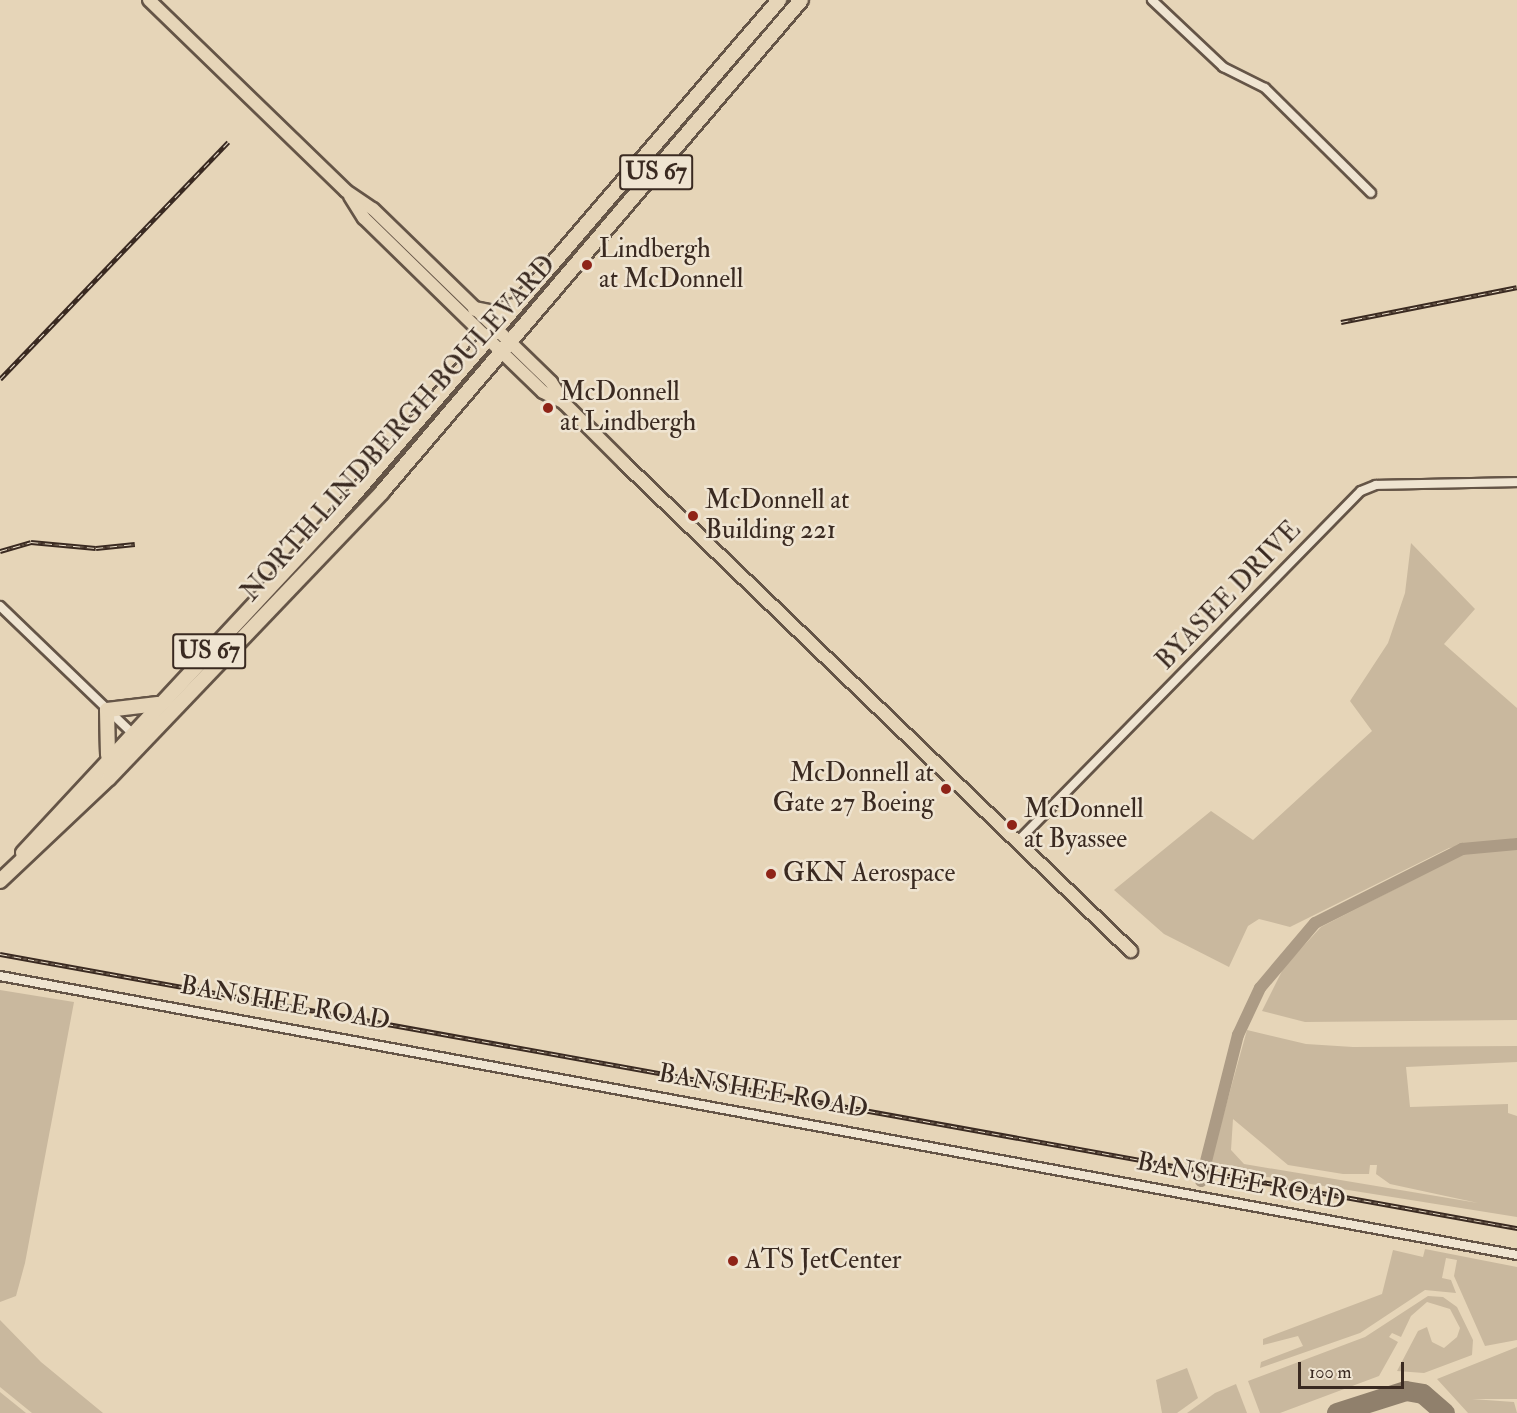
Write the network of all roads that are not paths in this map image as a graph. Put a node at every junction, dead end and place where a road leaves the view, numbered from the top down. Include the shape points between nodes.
1 (149, 0) edge
2 (779, 0) edge
3 (801, 0) edge
4 (1152, 0) edge
5 (346, 191) junction
6 (1371, 193) dead end
7 (517, 303) junction
8 (475, 309) junction
9 (491, 333) junction
10 (507, 348) junction
11 (1517, 482) edge
12 (0, 606) edge
13 (158, 704) junction
14 (107, 710) junction
15 (131, 733) junction
16 (142, 744) junction
17 (107, 757) junction
18 (1017, 842) junction
19 (12, 869) junction
20 (0, 881) edge
21 (1131, 951) dead end
22 (0, 976) edge
23 (1517, 1255) edge

1 - 5 main road
2 - 7 highway, NORTH LINDBERGH BOULEVARD / US 67
3 - 10 highway, NORTH LINDBERGH BOULEVARD / US 67
4 - 6 street via 1223,67 1265,88
5 - 8 main road via 374,209
5 - 9 main road via 364,218
7 - 8 highway via 494,313
7 - 9 highway, NORTH LINDBERGH BOULEVARD / US 67
8 - 9 main road
9 - 10 main road
9 - 13 highway, NORTH LINDBERGH BOULEVARD / US 67 via 314,542
10 - 16 highway, NORTH LINDBERGH BOULEVARD / US 67 via 321,559
10 - 18 main road via 551,381 564,402
11 - 18 street, BYASEE DRIVE via 1376,484 1361,491
12 - 14 street
13 - 14 highway
13 - 15 highway, NORTH LINDBERGH BOULEVARD / US 67
14 - 15 street
14 - 17 highway
15 - 16 street
15 - 17 highway, NORTH LINDBERGH BOULEVARD / US 67
16 - 19 highway, NORTH LINDBERGH BOULEVARD / US 67
17 - 19 highway, NORTH LINDBERGH BOULEVARD / US 67
18 - 21 main road
19 - 20 highway, NORTH LINDBERGH BOULEVARD / US 67
22 - 23 street, BANSHEE ROAD

